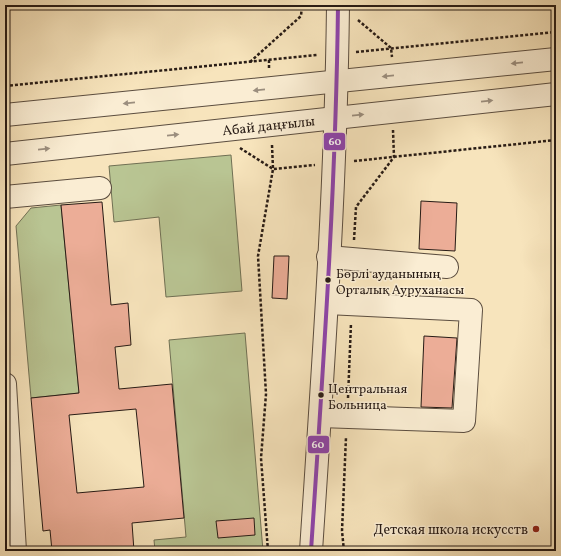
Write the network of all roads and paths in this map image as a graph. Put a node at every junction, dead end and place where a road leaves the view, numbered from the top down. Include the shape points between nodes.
1 (302, 5) edge
2 (338, 5) edge
3 (556, 32) edge
4 (338, 53) junction
5 (556, 59) edge
6 (269, 60) junction
7 (250, 62) junction
8 (338, 82) junction
9 (5, 86) edge
10 (270, 88) junction
11 (556, 94) edge
12 (5, 115) edge
13 (335, 118) junction
14 (271, 125) junction
15 (556, 140) edge
16 (5, 154) edge
17 (333, 163) junction
18 (273, 169) junction
19 (100, 188) dead end
20 (5, 197) edge
21 (328, 257) junction
22 (447, 267) dead end
23 (327, 303) junction
24 (5, 384) edge
25 (320, 416) junction
26 (15, 551) edge
27 (268, 551) edge
28 (311, 551) edge

1 - 7 path via 301,16
2 - 4 street
3 - 4 path
4 - 6 path
4 - 8 street
5 -> 8 street
6 - 7 path
6 - 10 path
7 - 9 path
8 - 10 street
8 - 13 street
10 -> 12 street
13 -> 11 street, Абай даңғылы
13 - 14 street, Абай даңғылы
13 - 17 street
16 -> 14 street, Абай даңғылы
14 - 18 path
15 - 17 path
17 - 18 path
17 - 21 street
18 - 27 path via 258,256 266,394 261,458
19 - 20 street
21 - 22 street
21 - 23 street
23 - 25 street
23 - 25 street via 471,310 464,421
24 - 26 street
25 - 28 street

